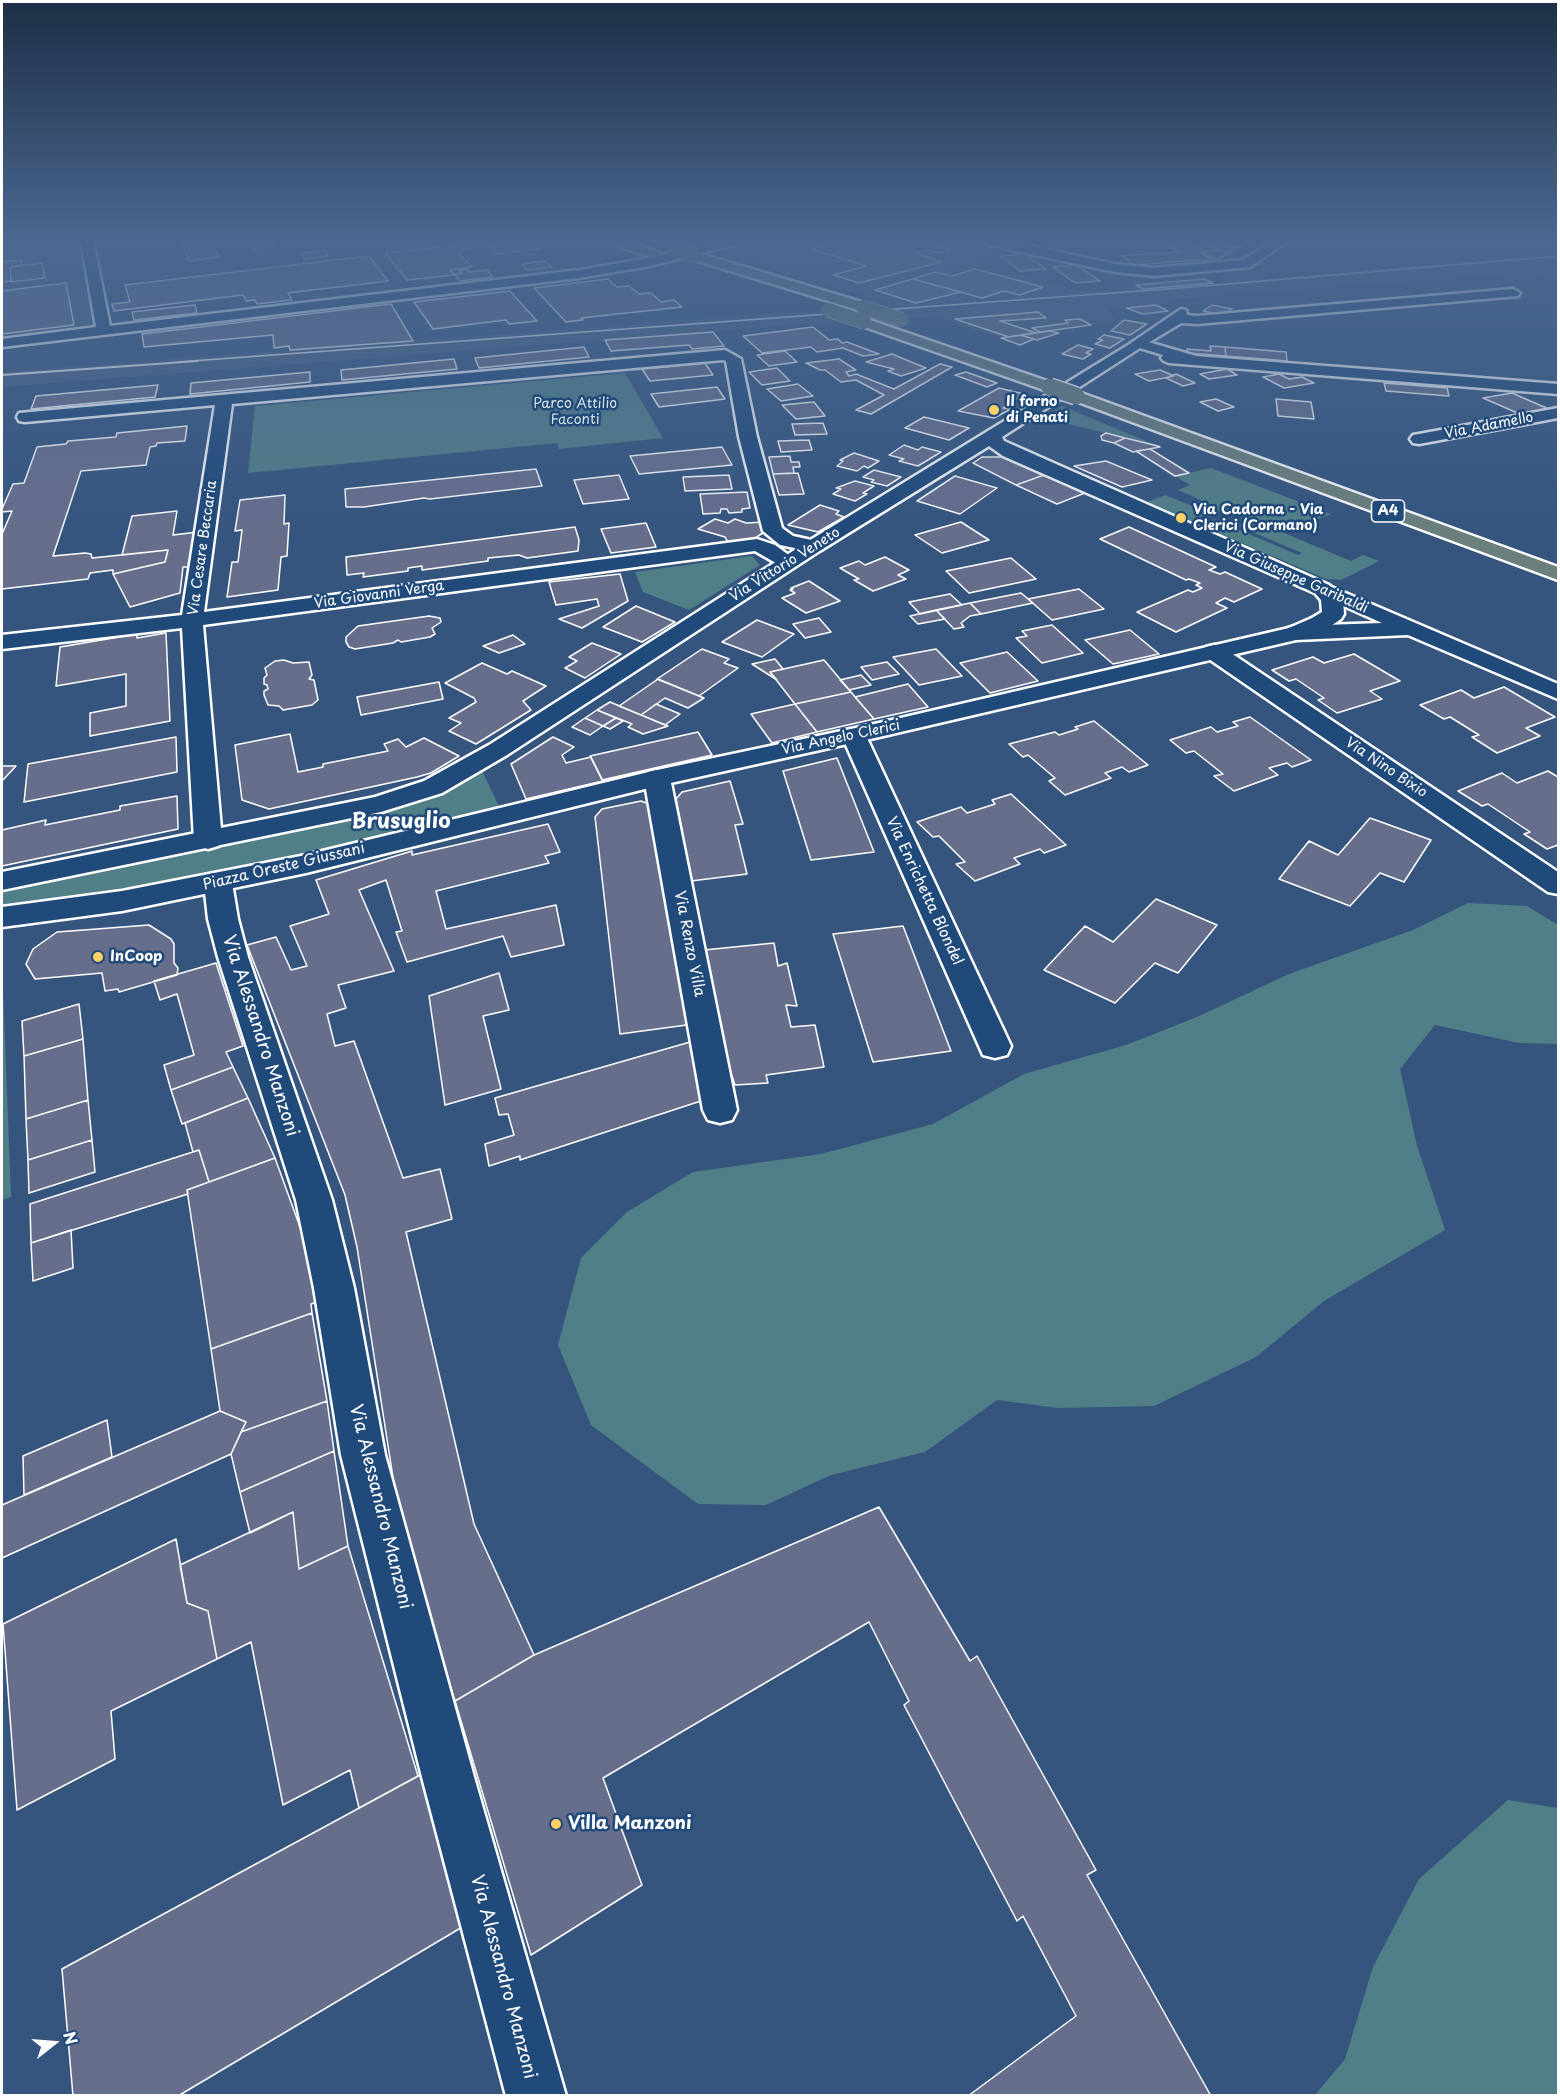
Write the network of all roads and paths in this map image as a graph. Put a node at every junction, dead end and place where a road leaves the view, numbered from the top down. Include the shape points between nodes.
1 (37, 339) edge
2 (925, 339) edge
3 (956, 339) edge
4 (1144, 339) edge
5 (2, 343) edge
6 (1138, 343) junction
7 (1119, 356) junction
8 (1191, 360) junction
9 (1558, 389) edge
10 (1127, 397) dead end
11 (224, 400) junction
12 (1558, 413) edge
13 (25, 417) dead end
14 (993, 436) junction
15 (1419, 439) dead end
16 (1009, 452) junction
17 (964, 454) junction
18 (773, 531) junction
19 (757, 545) junction
20 (814, 546) junction
21 (788, 562) junction
22 (1558, 574) edge
23 (1322, 589) junction
24 (192, 620) junction
25 (1419, 632) junction
26 (1296, 633) junction
27 (2, 642) edge
28 (1214, 652) junction
29 (1558, 692) edge
30 (854, 735) junction
31 (657, 778) junction
32 (381, 804) junction
33 (208, 840) junction
34 (387, 843) junction
35 (128, 856) junction
36 (2, 881) edge
37 (218, 883) junction
38 (1558, 885) edge
39 (122, 901) junction
40 (2, 916) edge
41 (995, 1046) dead end
42 (720, 1110) dead end
43 (530, 2093) edge

1 - 5 street
2 - 22 highway, A4, bridge
3 - 10 highway, A4, bridge
4 - 6 street, Via Vittorio Veneto
6 - 7 street, Via Vittorio Veneto
6 - 8 street
7 - 8 street
7 - 14 street, Via Vittorio Veneto
8 - 9 street
11 - 13 street
11 - 18 street via 728,355 733,359 747,437
11 - 24 street, Via Cesare Beccaria
12 - 15 street, Via Adamello
14 - 16 street, Via Giuseppe Garibaldi via 996,444
14 - 17 street, Via Vittorio Veneto
16 - 17 street, Via Giuseppe Garibaldi
16 - 23 street, Via Giuseppe Garibaldi
17 - 20 street, Via Vittorio Veneto
18 - 19 street
18 - 20 street via 787,541
19 - 21 street
19 - 24 street, Via Giovanni Verga
20 - 21 street, Via Vittorio Veneto
21 - 32 street, Via Vittorio Veneto via 498,750 433,787
23 - 25 street, Via Giuseppe Garibaldi
23 - 26 street, Via Angelo Clerici via 1332,598 1333,614
24 - 27 street, Via Giovanni Verga
24 - 33 street, Via Cesare Beccaria
25 - 26 street, Via Angelo Clerici via 1366,629
25 - 29 street, Via Giuseppe Garibaldi
26 - 28 street, Via Angelo Clerici
28 - 30 street, Via Angelo Clerici
28 - 38 street, Via Nino Bixio
30 - 31 street, Via Angelo Clerici
30 - 41 street, Via Enrichetta Blondel
31 - 34 street, Via Angelo Clerici
31 - 42 street, Via Renzo Villa
32 - 33 street
32 - 34 street via 400,819 400,830
33 - 35 street
34 - 37 street, Piazza Oreste Giussani
35 - 36 street
35 - 39 street via 107,870 100,887 105,895
37 - 39 street, Piazza Oreste Giussani
37 - 43 street, Via Alessandro Manzoni via 232,957 314,1200 334,1288 363,1455
39 - 40 street, Piazza Oreste Giussani

